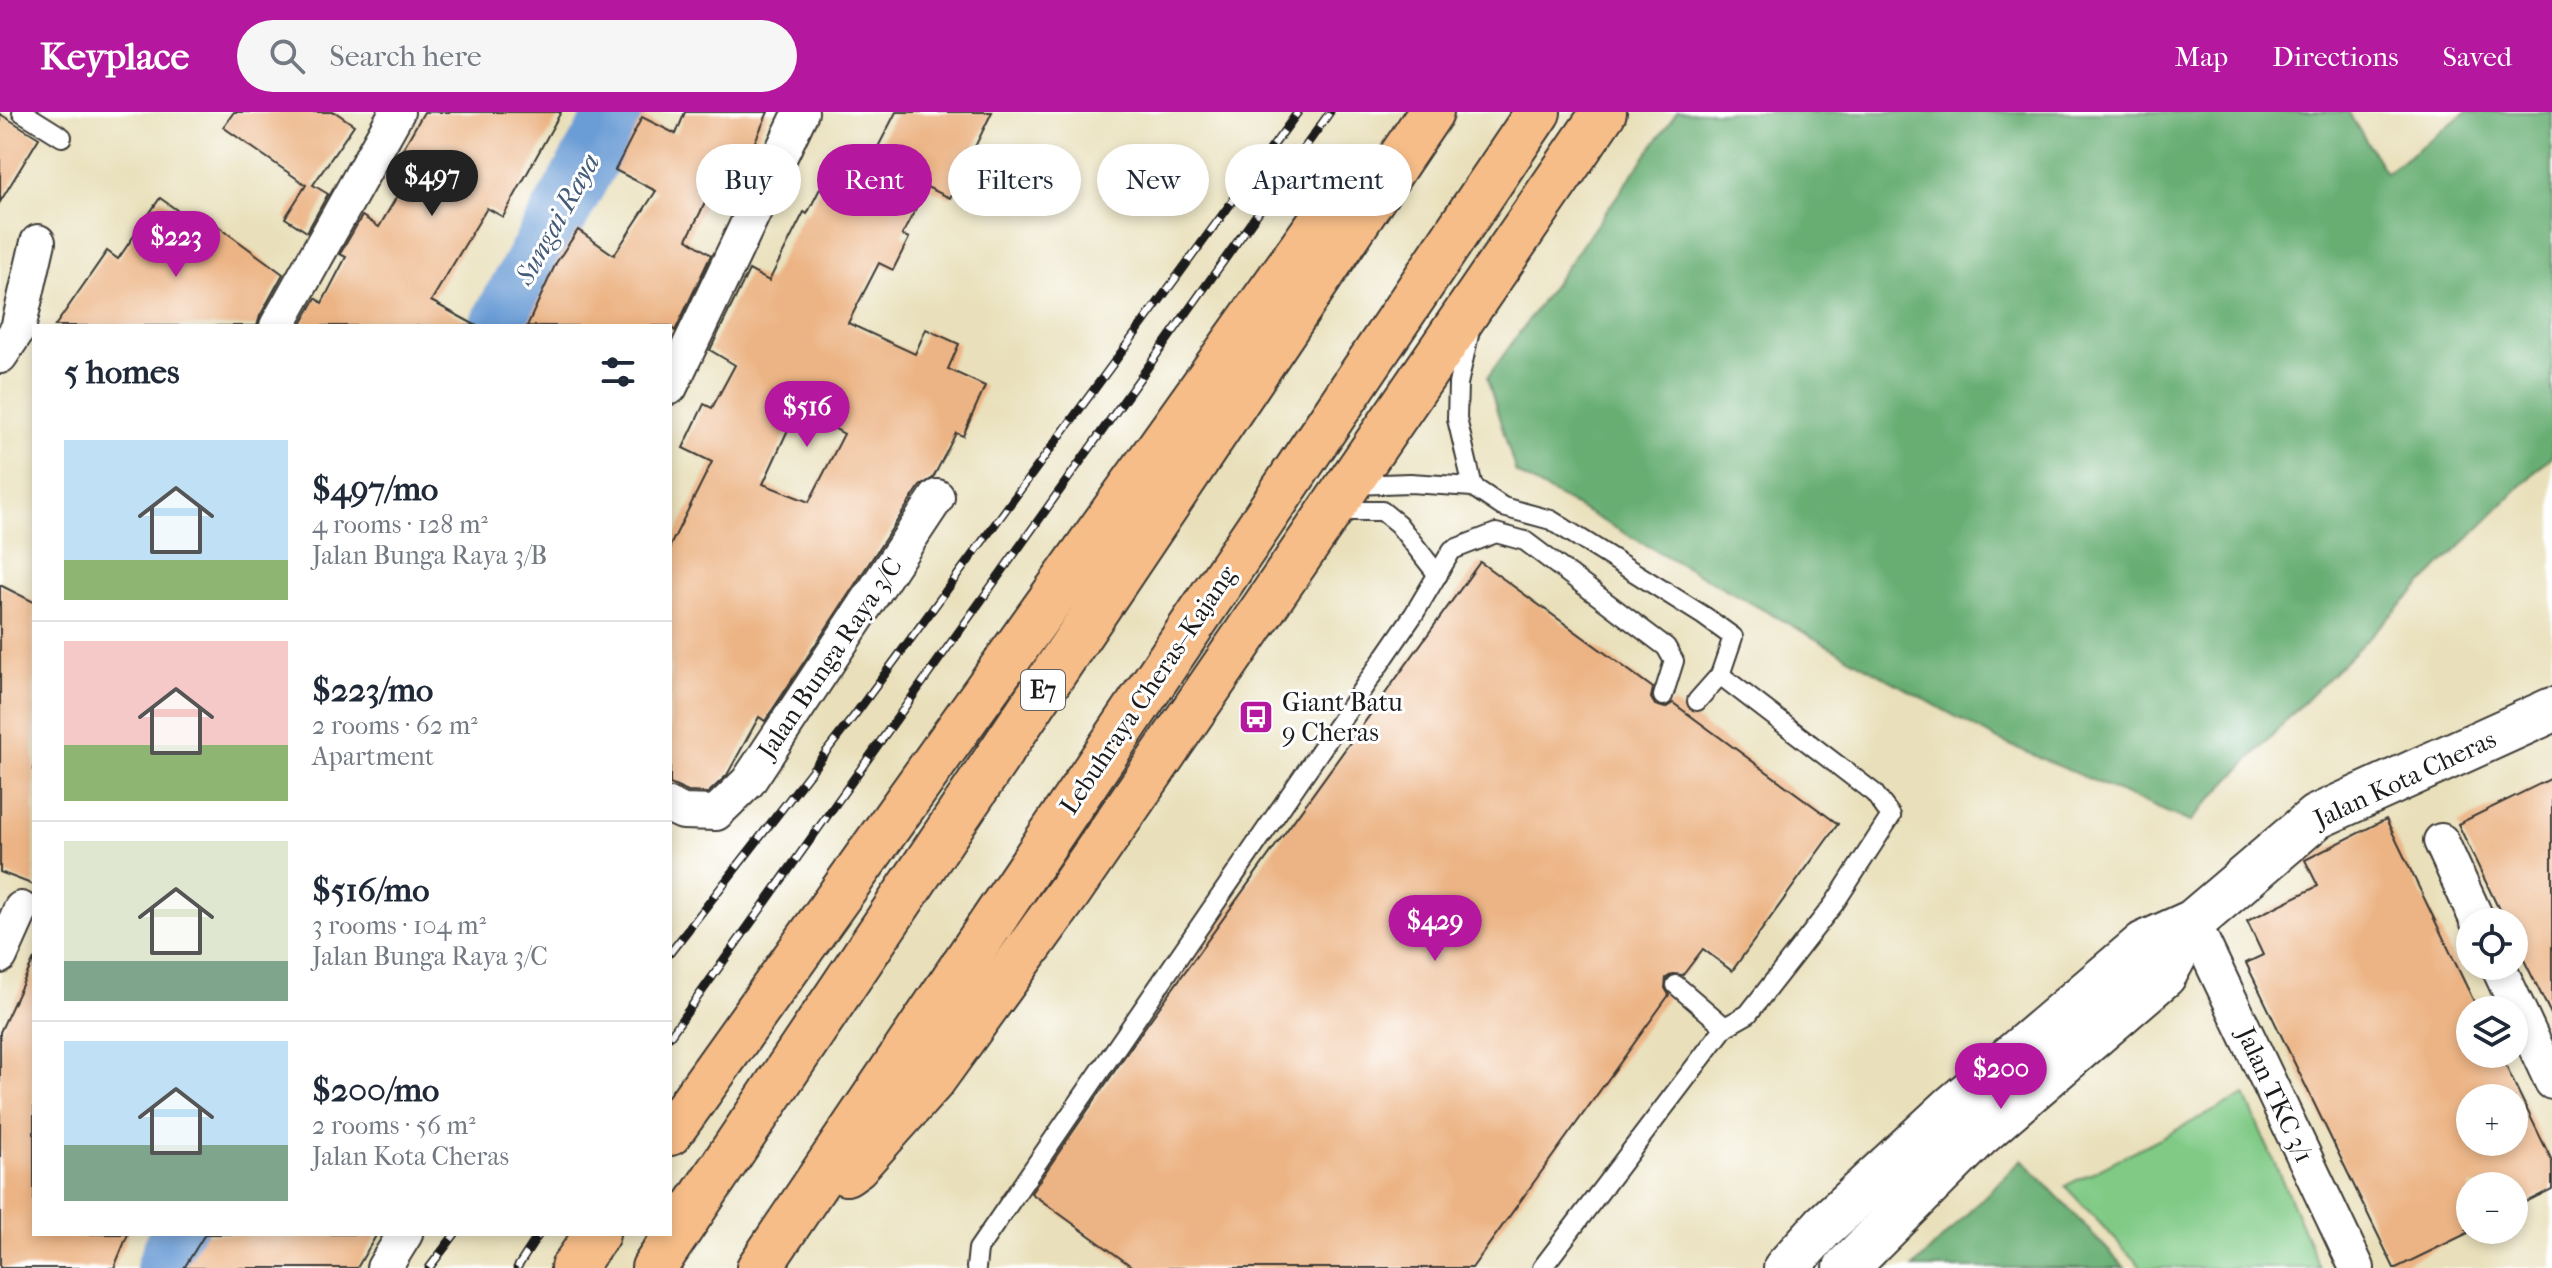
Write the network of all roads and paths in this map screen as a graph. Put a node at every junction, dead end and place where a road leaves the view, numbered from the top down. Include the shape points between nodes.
1 (22, 112) edge
2 (397, 112) edge
3 (801, 112) edge
4 (1399, 112) edge
5 (1431, 112) edge
6 (1538, 112) edge
7 (1604, 112) edge
8 (62, 137) dead end
9 (38, 242) dead end
10 (1476, 300) junction
11 (278, 324) edge
12 (0, 356) edge
13 (672, 383) edge
14 (1473, 487) junction
15 (937, 497) dead end
16 (1338, 498) junction
17 (1503, 507) junction
18 (1525, 541) junction
19 (1438, 575) junction
20 (1720, 675) junction
21 (1663, 696) dead end
22 (1697, 701) dead end
23 (2552, 710) edge
24 (672, 807) edge
25 (2441, 841) dead end
26 (18, 908) edge
27 (2472, 908) edge
28 (2193, 922) junction
29 (0, 956) edge
30 (2505, 980) edge
31 (1676, 985) dead end
32 (1725, 1027) junction
33 (2552, 1082) edge
34 (672, 1130) edge
35 (797, 1211) junction
36 (404, 1236) edge
37 (596, 1236) edge
38 (384, 1268) edge
39 (573, 1268) edge
40 (654, 1268) edge
41 (759, 1268) edge
42 (976, 1268) edge
43 (1542, 1268) edge
44 (1786, 1268) edge
45 (1846, 1268) edge
46 (2357, 1268) edge

1 - 8 lane
2 - 11 street
3 - 13 street
4 - 34 highway
5 - 40 highway, E7
6 - 35 highway, Lebuhraya Cheras–Kajang
7 - 10 highway
9 - 12 street via 18,329
10 - 14 lane via 1458,384 1457,419
10 - 16 highway
14 - 16 lane via 1385,482
14 - 17 lane
15 - 24 street, Jalan Bunga Raya 3/C via 748,782 716,813
16 - 19 lane via 1382,511
16 - 35 highway via 1187,723 933,1080 856,1166
17 - 18 lane
17 - 20 lane via 1551,520 1733,637
18 - 19 lane via 1496,533 1471,541 1452,550
18 - 21 lane via 1666,647 1674,661
19 - 42 lane via 978,1249
20 - 22 lane
20 - 32 lane via 1874,793 1891,816 1834,904 1748,1014
23 - 28 street, Jalan Kota Cheras via 2316,817
25 - 27 street
26 - 29 street
28 - 44 street, Jalan Kota Cheras via 2144,944 1954,1106
28 - 45 street, Jalan Kota Cheras via 2164,975 1979,1135
28 - 46 street, Jalan TKC 3/1
30 - 33 street
31 - 32 lane
32 - 43 lane
35 - 41 highway, Lebuhraya Cheras–Kajang
36 - 38 street
37 - 39 highway

